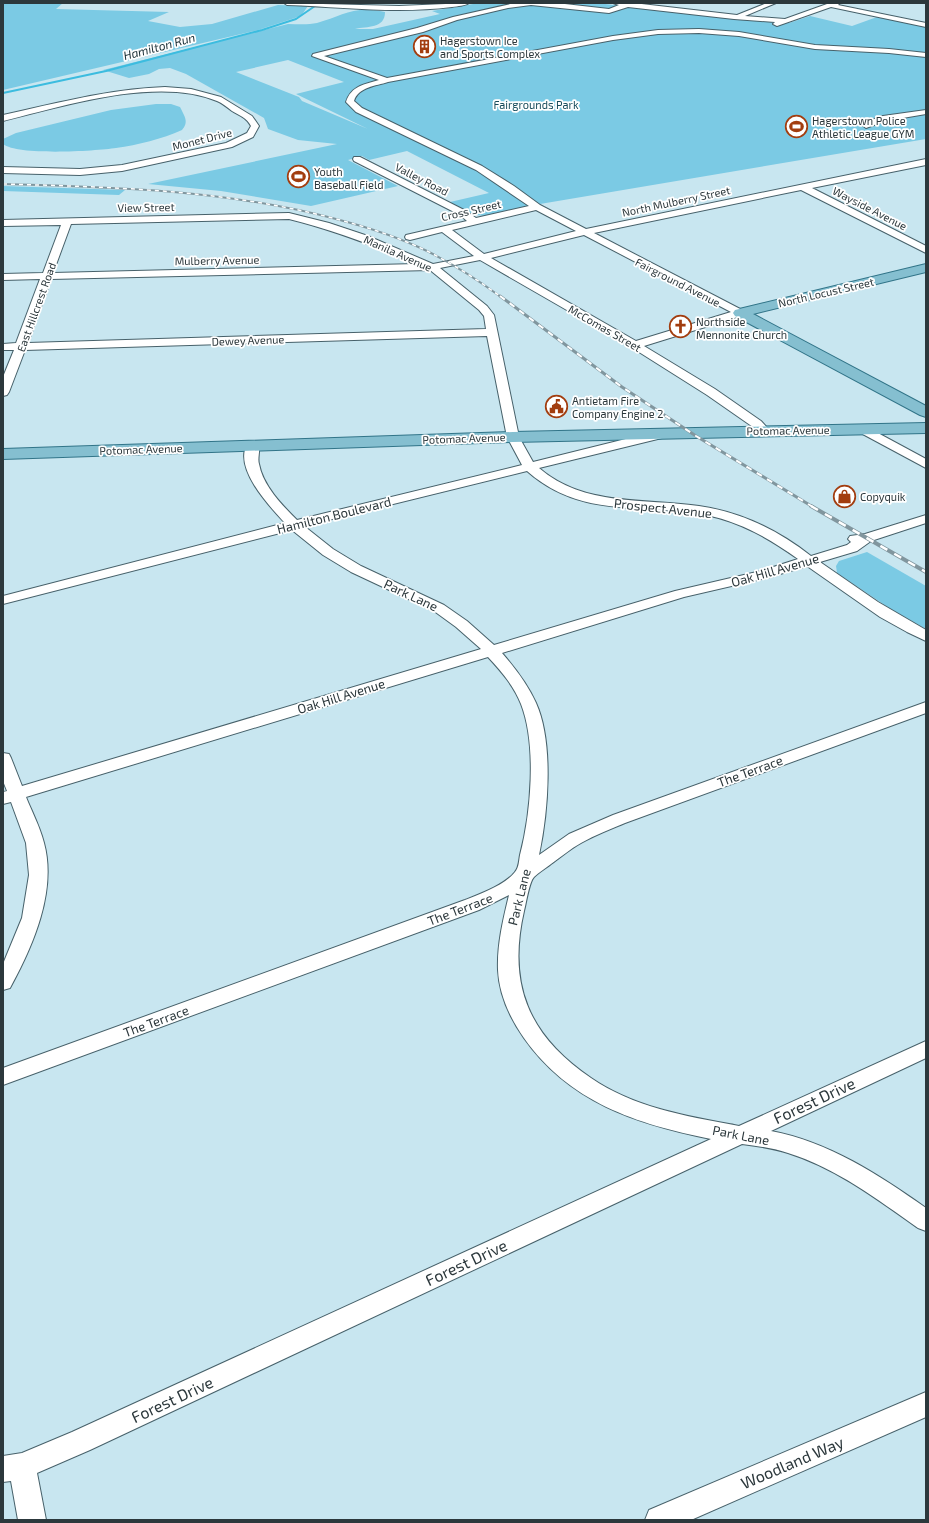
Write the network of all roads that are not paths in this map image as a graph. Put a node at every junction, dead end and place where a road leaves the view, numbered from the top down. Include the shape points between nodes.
1 (287, 3) edge
2 (304, 3) edge
3 (466, 3) edge
4 (613, 3) edge
5 (673, 3) edge
6 (774, 3) edge
7 (837, 3) edge
8 (626, 5) junction
9 (829, 6) junction
10 (657, 8) junction
11 (734, 17) junction
12 (448, 21) junction
13 (787, 21) junction
14 (926, 25) edge
15 (455, 26) dead end
16 (422, 29) junction
17 (442, 30) dead end
18 (749, 35) junction
19 (926, 55) edge
20 (387, 80) junction
21 (926, 112) edge
22 (3, 118) edge
23 (866, 125) dead end
24 (357, 159) dead end
25 (926, 162) edge
26 (3, 170) edge
27 (804, 188) junction
28 (537, 207) junction
29 (289, 216) joint
30 (67, 221) junction
31 (475, 222) junction
32 (3, 223) edge
33 (444, 229) junction
34 (585, 232) junction
35 (410, 236) dead end
36 (926, 250) edge
37 (482, 257) junction
38 (432, 267) junction
39 (926, 268) edge
40 (47, 276) junction
41 (3, 277) edge
42 (740, 313) junction
43 (493, 332) junction
44 (635, 345) junction
45 (21, 346) junction
46 (3, 347) edge
47 (3, 392) edge
48 (926, 412) edge
49 (926, 428) edge
50 (863, 429) junction
51 (764, 431) junction
52 (666, 433) junction
53 (513, 437) junction
54 (252, 446) junction
55 (3, 454) edge
56 (926, 464) edge
57 (530, 466) junction
58 (490, 476) junction
59 (926, 518) edge
60 (293, 525) junction
61 (804, 557) junction
62 (3, 600) edge
63 (926, 636) edge
64 (490, 651) junction
65 (926, 707) edge
66 (3, 758) edge
67 (10, 796) edge
68 (524, 876) junction
69 (3, 983) edge
70 (926, 1048) edge
71 (3, 1076) edge
72 (740, 1135) junction
73 (926, 1221) edge
74 (926, 1404) edge
75 (12, 1468) edge
76 (32, 1520) edge
77 (659, 1520) edge

1 - 2 street
2 - 3 street via 409,8
4 - 8 street
5 - 10 street
6 - 11 street
7 - 9 street
8 - 10 street
8 - 12 street via 609,11 547,4 521,4
9 - 13 street
9 - 14 street
10 - 11 street
11 - 13 street
12 - 15 street
12 - 16 street
13 - 18 street
16 - 17 street
16 - 20 street via 316,56
18 - 19 street via 815,47
18 - 20 street via 699,31 646,33
20 - 28 street, Fairground Avenue via 368,84 357,90 350,102 359,110 480,168 494,177 491,181 501,190 528,200
21 - 23 street
22 - 26 street, Monet Drive via 117,93 173,90 218,99 250,118 255,126 250,135 229,145 122,168 80,172
24 - 31 street, Valley Road via 463,213
25 - 27 street, North Mulberry Street
27 - 34 street, North Mulberry Street
27 - 36 street, Wayside Avenue
28 - 31 street, Cross Street
28 - 34 street, Fairground Avenue
29 - 30 street, View Street
29 - 38 street, Manila Avenue via 364,238
30 - 32 street, View Street
30 - 40 street, East Hillcrest Road
31 - 33 street, Cross Street
33 - 35 street, Cross Street
33 - 37 street, McComas Street
34 - 37 street, North Mulberry Street
34 - 42 street, Fairground Avenue
37 - 38 street, North Mulberry Street
37 - 44 street, McComas Street
38 - 40 street, Mulberry Avenue
38 - 43 street, Manila Avenue via 489,314
39 - 42 main road, North Locust Street
40 - 41 street, Mulberry Avenue
40 - 45 street, East Hillcrest Road
42 - 44 street, North Locust Street
42 - 48 main road, Fairground Avenue
43 - 45 street, Dewey Avenue
43 - 53 street, Manila Avenue
44 - 51 street, McComas Street via 711,392
45 - 46 street, Dewey Avenue
45 - 47 street, East Hillcrest Road
49 - 50 main road, Potomac Avenue
50 - 51 main road, Potomac Avenue
50 - 56 street
51 - 52 main road, Potomac Avenue
52 - 53 main road, Potomac Avenue
52 - 57 street, Hamilton Boulevard
53 - 54 main road, Potomac Avenue
53 - 57 street, Prospect Avenue
53 - 58 street via 509,458 504,467
54 - 55 main road, Potomac Avenue
54 - 60 street, Park Lane via 252,464 257,477 269,497
57 - 58 street, Hamilton Boulevard
57 - 61 street, Prospect Avenue via 543,478 574,494 612,503 691,509 725,516 765,531
58 - 60 street, Hamilton Boulevard
59 - 61 street, Oak Hill Avenue via 866,538 852,548
60 - 62 street, Hamilton Boulevard
60 - 64 street, Park Lane via 344,563 444,611 470,629
61 - 63 street, Prospect Avenue via 860,596
61 - 64 street, Oak Hill Avenue via 765,574 680,594
64 - 67 street, Oak Hill Avenue
64 - 68 street, Park Lane via 525,696 536,734 538,798 534,834
65 - 68 street, The Terrace via 619,819 575,838
66 - 67 street
67 - 69 street via 35,843 38,875 32,918
68 - 71 street, The Terrace via 501,892 472,905
68 - 72 street, Park Lane via 510,928 507,954 509,987 521,1019 544,1050 576,1080 600,1095 674,1123
70 - 72 street, Forest Drive
72 - 73 street, Park Lane via 791,1144 844,1167 888,1193
72 - 75 street, Forest Drive via 81,1441
74 - 77 street, Woodland Way
75 - 76 street

